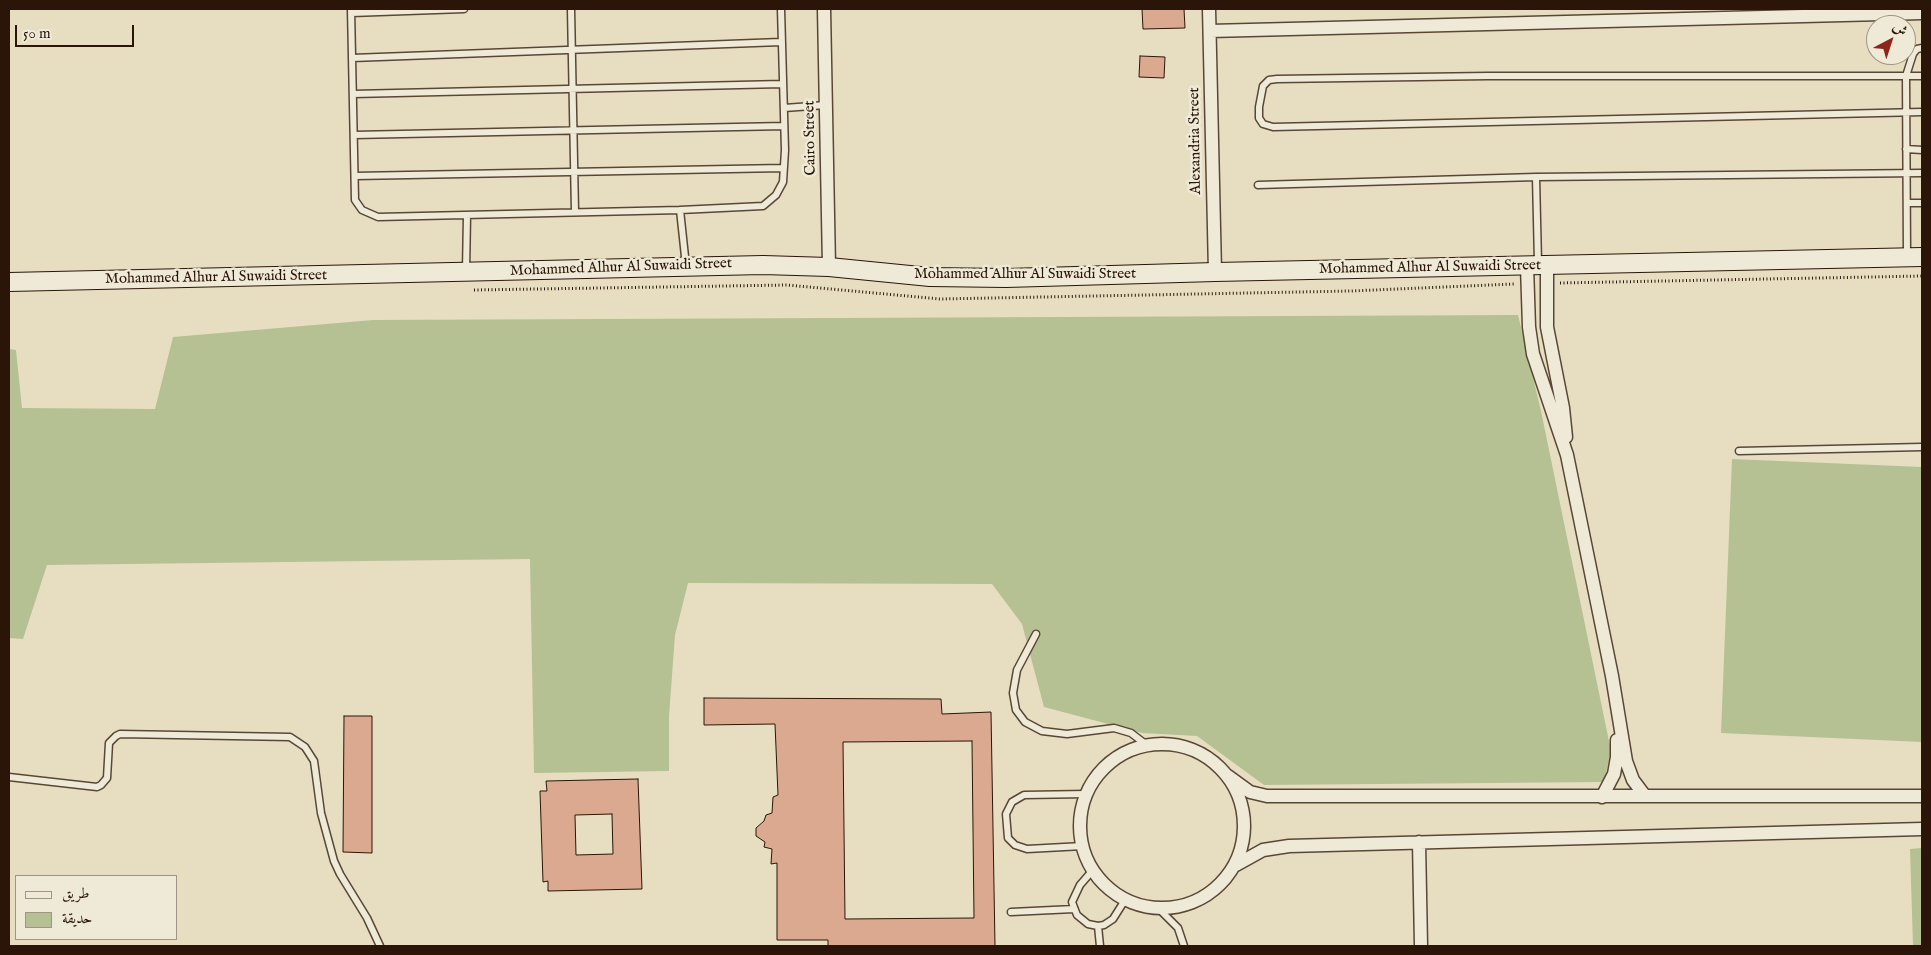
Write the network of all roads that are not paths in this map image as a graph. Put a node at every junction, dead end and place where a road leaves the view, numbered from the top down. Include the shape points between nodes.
1 (464, 9) edge
2 (572, 9) edge
3 (781, 9) edge
4 (824, 9) edge
5 (1209, 9) edge
6 (351, 11) edge
7 (1922, 13) edge
8 (1595, 15) edge
9 (1210, 31) junction
10 (781, 42) junction
11 (1922, 48) edge
12 (572, 50) junction
13 (352, 58) junction
14 (1906, 76) junction
15 (1922, 76) edge
16 (782, 84) junction
17 (573, 88) junction
18 (353, 94) junction
19 (826, 105) junction
20 (784, 108) junction
21 (1906, 111) junction
22 (1922, 112) edge
23 (784, 126) junction
24 (574, 132) junction
25 (354, 135) junction
26 (1906, 149) junction
27 (1922, 150) edge
28 (783, 168) junction
29 (574, 171) junction
30 (1906, 172) junction
31 (1922, 173) edge
32 (355, 176) junction
33 (1536, 177) junction
34 (1258, 185) dead end
35 (1907, 203) junction
36 (1922, 203) edge
37 (680, 210) junction
38 (576, 212) junction
39 (467, 215) junction
40 (1915, 258) edge
41 (686, 266) junction
42 (1537, 266) junction
43 (829, 267) junction
44 (466, 272) junction
45 (1215, 272) junction
46 (9, 282) edge
47 (1529, 327) junction
48 (1546, 327) junction
49 (1922, 447) edge
50 (1739, 451) dead end
51 (1567, 455) junction
52 (1036, 634) dead end
53 (1620, 723) junction
54 (1148, 746) junction
55 (1228, 776) junction
56 (9, 777) edge
57 (1087, 794) junction
58 (1645, 796) junction
59 (1922, 796) edge
60 (1602, 797) junction
61 (1922, 829) edge
62 (1419, 842) junction
63 (1083, 846) junction
64 (1236, 864) junction
65 (1093, 870) junction
66 (1125, 900) junction
67 (1158, 908) junction
68 (1074, 909) junction
69 (1011, 912) dead end
70 (1098, 926) junction
71 (380, 946) edge
72 (1100, 946) edge
73 (1184, 946) edge
74 (1421, 946) edge

1 - 6 lane
2 - 12 lane
3 - 10 lane
4 - 19 street, Cairo Street
5 - 9 street, Alexandria Street
6 - 13 lane
7 - 8 street
8 - 9 street
9 - 45 street, Alexandria Street
10 - 12 lane
10 - 16 lane
11 - 14 lane via 1913,54
12 - 13 lane
12 - 17 lane
13 - 18 lane
14 - 15 lane
14 - 21 lane
14 - 21 lane via 1277,79 1269,80 1263,86 1259,118 1263,124 1272,127
16 - 17 lane
16 - 20 lane
17 - 18 lane
17 - 24 lane
18 - 25 lane
19 - 20 lane
19 - 43 street, Cairo Street
20 - 23 lane
21 - 22 lane
21 - 26 lane
23 - 24 lane
23 - 28 lane
24 - 25 lane
24 - 29 lane
25 - 32 lane
26 - 27 lane
26 - 30 lane
28 - 29 lane
28 - 37 lane via 784,182 776,195 763,206
29 - 32 lane
29 - 38 lane
30 - 31 lane
30 - 33 lane
30 - 35 lane
32 - 39 lane via 355,200 362,210 378,217
33 - 34 lane
33 - 42 lane
35 - 36 lane
35 - 40 lane
37 - 38 lane
37 - 41 lane
38 - 39 lane
39 - 44 lane
40 - 42 street, Mohammed Alhur Al Suwaidi Street
41 - 43 street, Mohammed Alhur Al Suwaidi Street
41 - 44 street, Mohammed Alhur Al Suwaidi Street
42 - 45 street, Mohammed Alhur Al Suwaidi Street
42 - 47 street via 1527,284
42 - 48 street via 1547,283
43 - 45 street, Mohammed Alhur Al Suwaidi Street via 968,278
44 - 46 street, Mohammed Alhur Al Suwaidi Street
47 - 48 street
47 - 51 street via 1536,367
48 - 51 street via 1562,408
49 - 50 lane
51 - 53 street
52 - 54 lane via 1017,670 1013,693 1016,710 1025,722 1042,731 1068,734 1114,728 1131,733
53 - 58 street via 1629,770
53 - 60 street via 1616,765
54 - 55 street via 1184,746 1208,758
54 - 57 street via 1131,749 1108,764 1090,784
55 - 60 street via 1250,792 1267,796
55 - 64 street via 1239,796 1245,819 1243,843
56 - 71 lane via 96,787 107,778 109,743 120,734 290,737 305,746 314,761 321,813 334,861
57 - 63 street via 1081,809
57 - 63 lane via 1024,795 1012,802 1006,814 1008,838 1015,845 1027,849
58 - 59 street
58 - 60 street
61 - 62 street
62 - 64 street via 1278,846
62 - 74 street
63 - 65 street
64 - 67 street via 1222,884 1208,895 1178,908
65 - 66 street via 1103,884
65 - 68 lane via 1080,885 1072,902
66 - 67 street
66 - 70 lane via 1112,919
67 - 73 lane via 1178,928
68 - 69 lane
68 - 70 lane via 1088,924
70 - 72 lane

